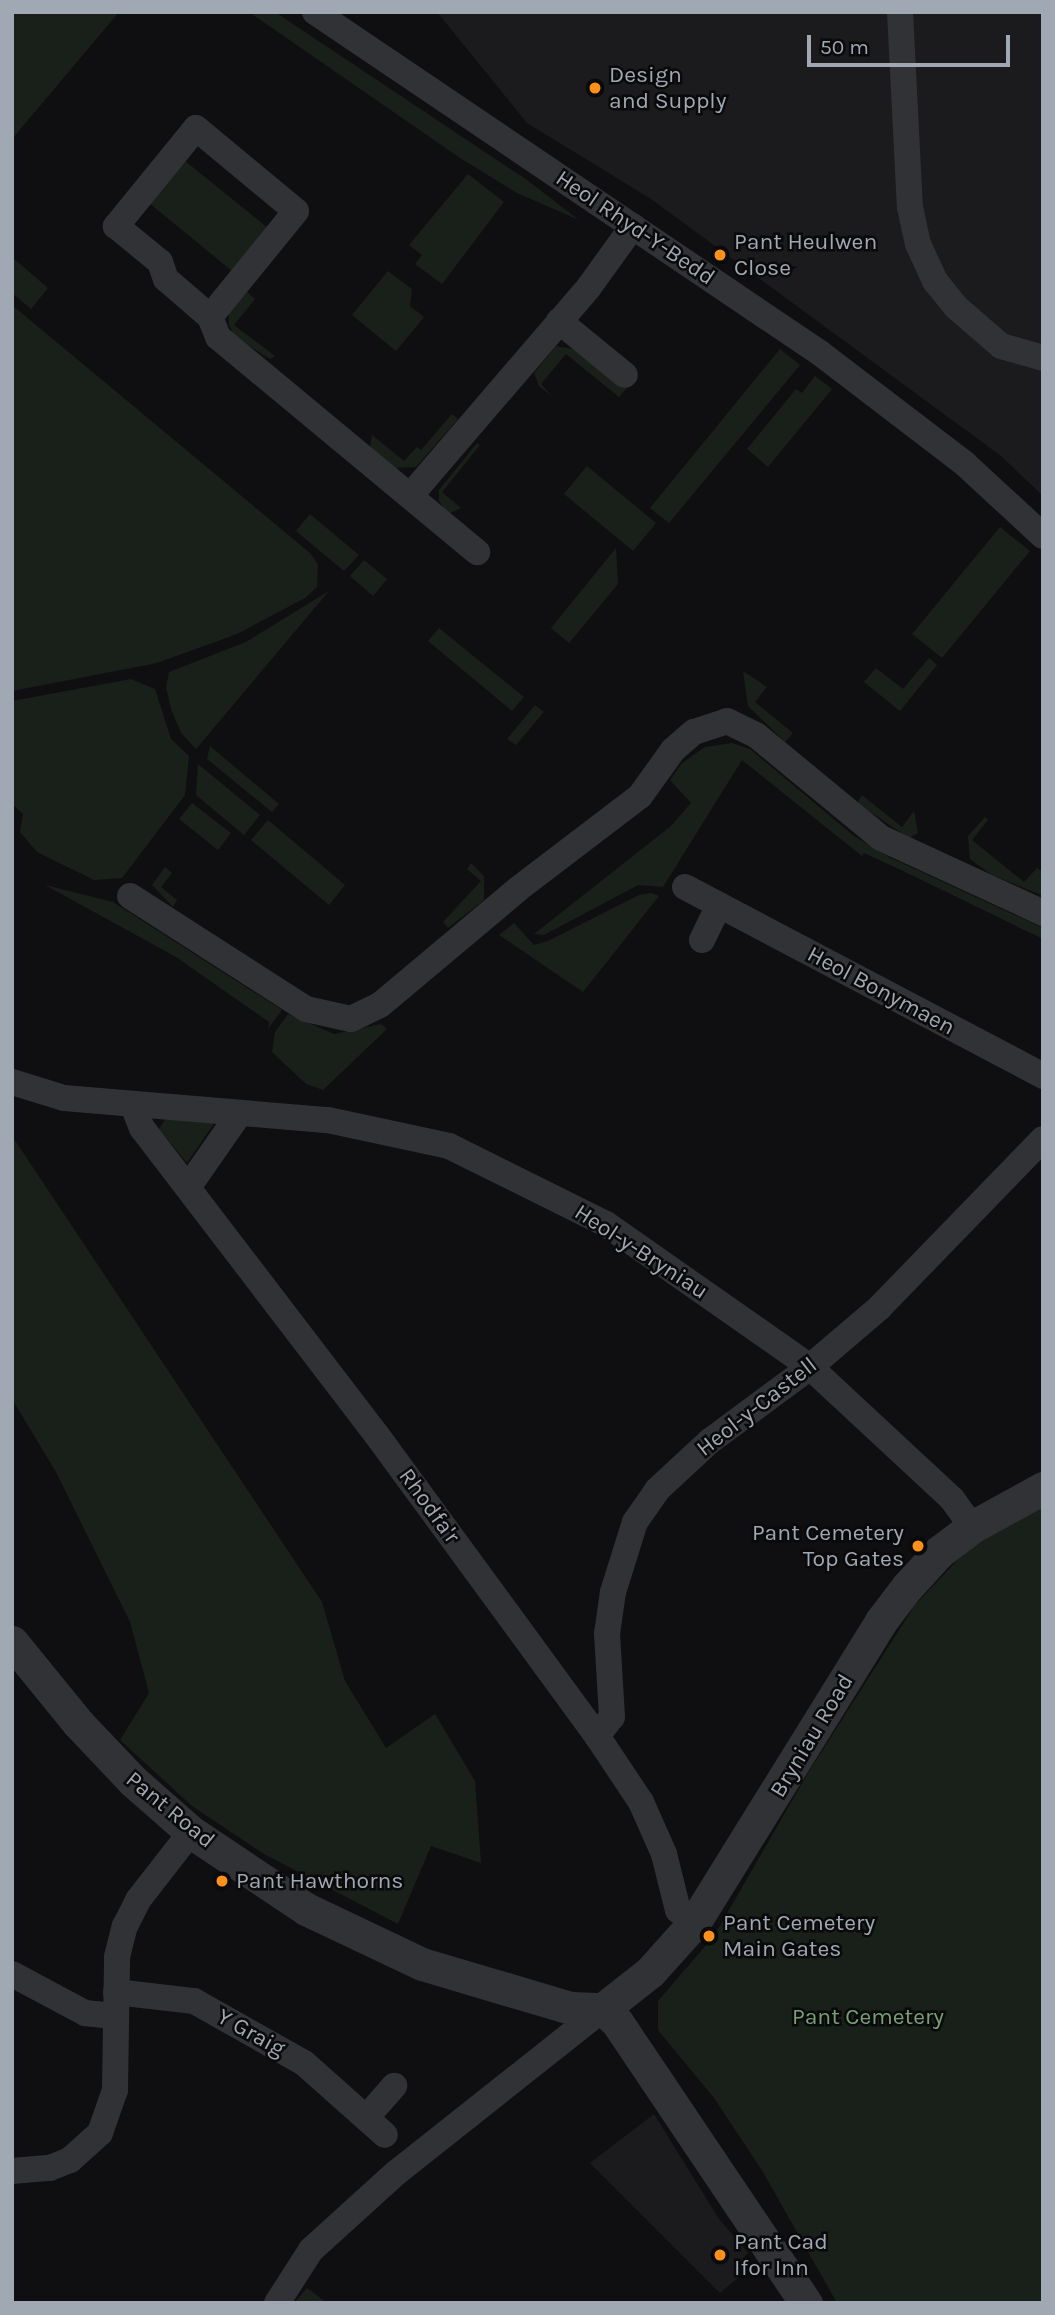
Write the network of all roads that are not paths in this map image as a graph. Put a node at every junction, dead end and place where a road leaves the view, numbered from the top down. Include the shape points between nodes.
1 (315, 12) edge
2 (900, 12) edge
3 (634, 226) junction
4 (210, 317) junction
5 (559, 321) junction
6 (1043, 358) edge
7 (625, 374) dead end
8 (410, 496) junction
9 (1043, 536) edge
10 (477, 552) dead end
11 (685, 887) dead end
12 (130, 896) dead end
13 (719, 905) junction
14 (1043, 913) edge
15 (702, 940) dead end
16 (1043, 1076) edge
17 (12, 1082) edge
18 (133, 1105) junction
19 (239, 1114) junction
20 (1043, 1139) edge
21 (189, 1186) junction
22 (810, 1367) junction
23 (1043, 1488) edge
24 (972, 1527) junction
25 (12, 1642) edge
26 (597, 1735) junction
27 (191, 1832) junction
28 (694, 1923) junction
29 (12, 1974) edge
30 (116, 2004) junction
31 (603, 2010) junction
32 (394, 2086) dead end
33 (12, 2171) edge
34 (277, 2303) edge
35 (806, 2303) edge

1 - 3 street, Heol Rhyd-Y-Bedd
2 - 6 street via 910,208 918,244 935,281 956,307 1001,346
3 - 5 street
3 - 9 street, Heol Rhyd-Y-Bedd via 820,353 965,464
4 - 4 street via 296,211 196,128 116,226 160,262 166,279
4 - 8 street via 218,337
5 - 7 street
5 - 8 street
8 - 10 street
11 - 13 street, Heol Bonymaen
12 - 14 street via 306,1009 351,1019 380,1005 518,889 640,796 673,750 694,733 727,722 756,735 881,838
13 - 15 street
13 - 16 street, Heol Bonymaen
17 - 18 street, Heol-y-Bryniau via 64,1098
18 - 19 street, Heol-y-Bryniau
18 - 21 street, Rhodfa'r via 142,1128
19 - 21 street
19 - 22 street, Heol-y-Bryniau via 328,1120 449,1146 606,1224
20 - 22 street, Heol-y-Castell via 879,1308
21 - 26 street, Rhodfa'r
22 - 24 street, Heol-y-Bryniau via 952,1499
22 - 26 street, Heol-y-Castell via 679,1468 635,1522 613,1591 607,1634 612,1717
23 - 24 street, Bryniau Road
24 - 28 street, Bryniau Road via 939,1552 881,1621
25 - 27 street, Pant Road via 120,1769
26 - 28 street, Rhodfa'r via 641,1802 664,1854 678,1910
27 - 30 street via 138,1900 125,1926 117,1957
27 - 31 street, Pant Road via 306,1909 422,1964 571,2008
28 - 31 street, Bryniau Road via 650,1972
29 - 30 street, Y Graig via 85,2014
30 - 32 street, Y Graig via 194,2001 304,2063 375,2126
30 - 33 street via 115,2090 100,2133 70,2160 50,2168
31 - 34 street via 396,2172 311,2250
31 - 35 street via 617,2022

